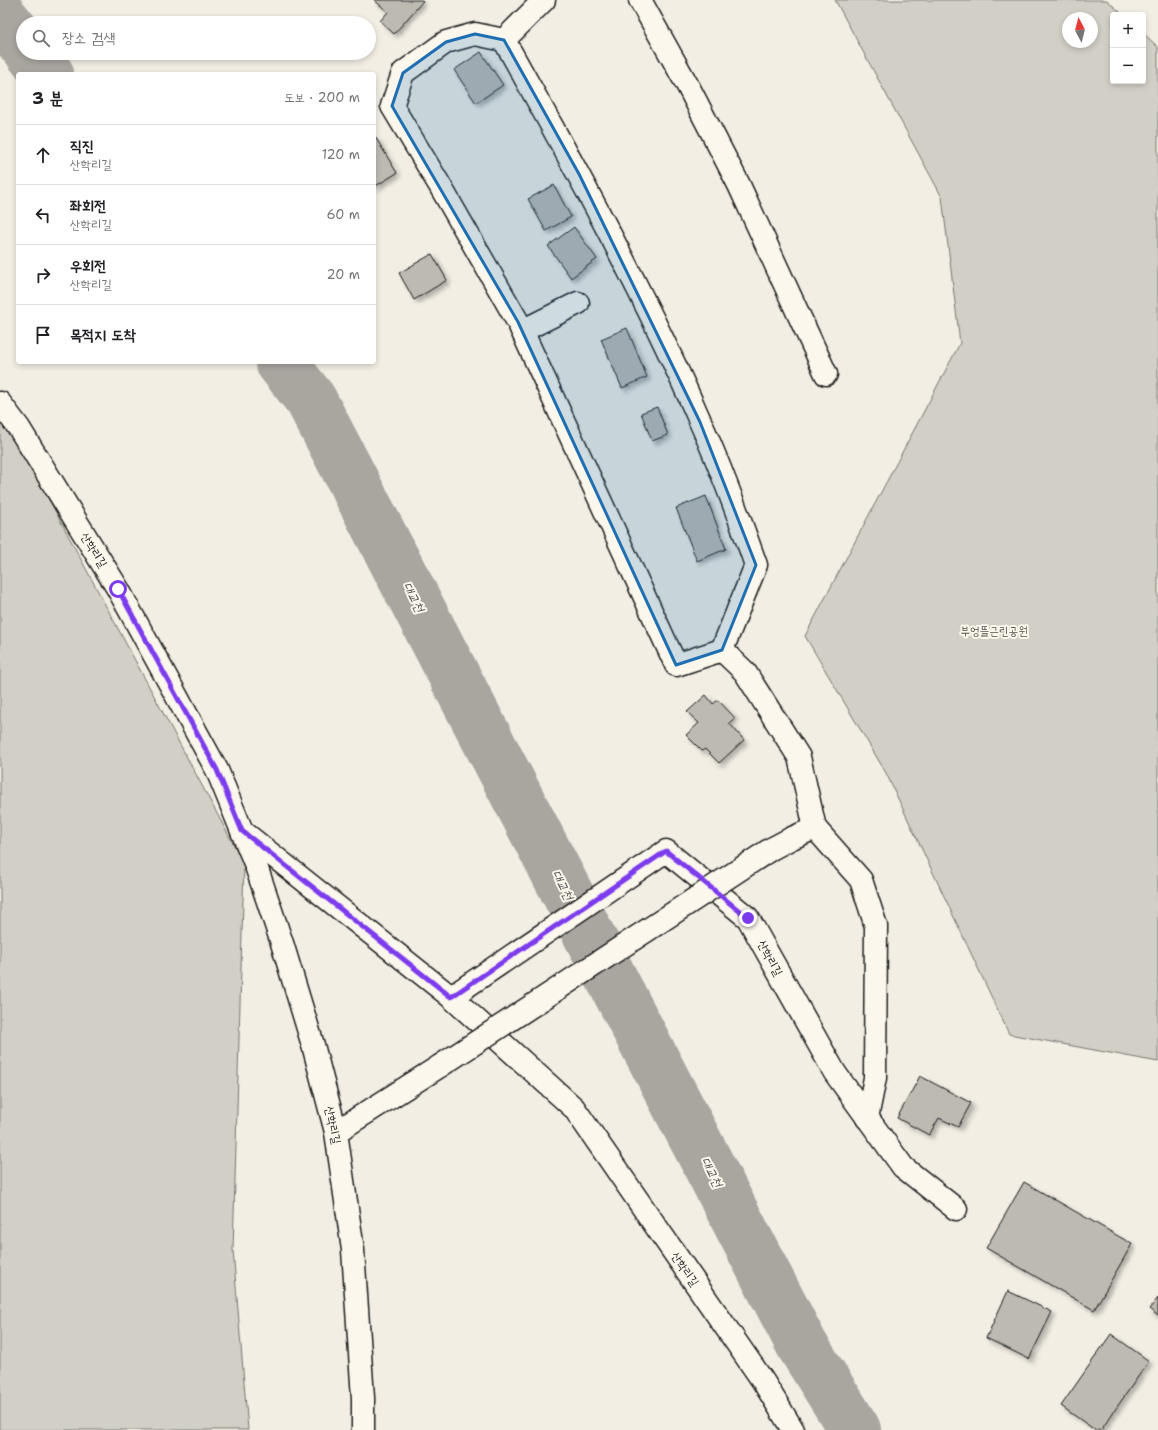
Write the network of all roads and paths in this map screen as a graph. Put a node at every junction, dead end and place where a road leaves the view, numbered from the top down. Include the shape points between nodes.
1 (544, 0) edge
2 (640, 0) edge
3 (504, 40) junction
4 (578, 304) dead end
5 (522, 331) junction
6 (826, 374) dead end
7 (0, 403) edge
8 (722, 650) junction
9 (815, 828) junction
10 (242, 831) junction
11 (451, 997) junction
12 (867, 1118) junction
13 (336, 1132) junction
14 (956, 1209) dead end
15 (363, 1430) edge
16 (793, 1430) edge

1 - 3 street
2 - 6 street via 739,185
3 - 5 street via 475,34 446,42 402,73 392,106
3 - 8 street via 579,174 653,320 700,422 756,565
4 - 5 street
5 - 8 street via 676,665
7 - 10 street, 산학리길 via 19,428 118,589 217,770
8 - 9 street via 745,672 799,757
9 - 12 street via 861,880 876,926 875,1078
9 - 13 street, bridge via 772,849
10 - 11 street, 산학리길
10 - 13 street, 산학리길 via 284,951
11 - 12 street, 산학리길 via 666,851 748,918 835,1073
11 - 16 street, 산학리길 via 574,1108
12 - 14 street, 산학리길 via 903,1167
13 - 15 street, 산학리길 via 353,1250

